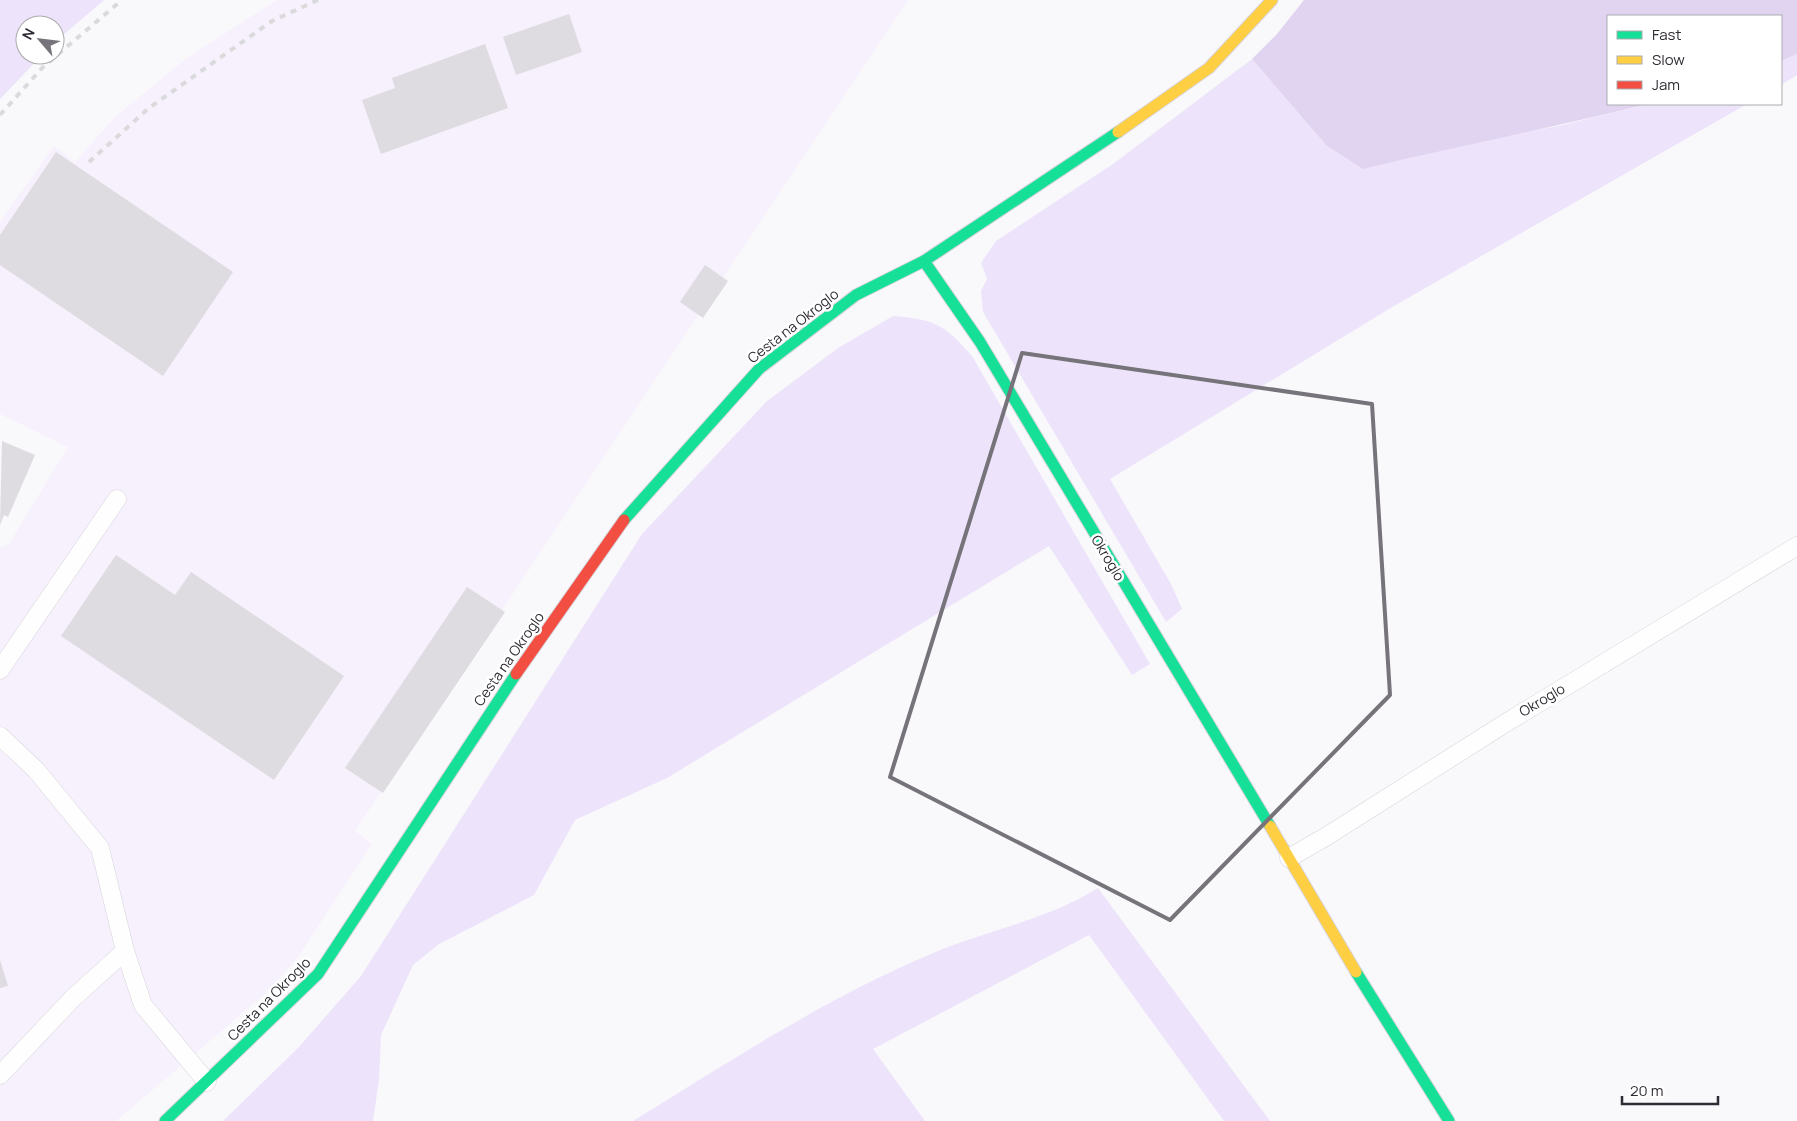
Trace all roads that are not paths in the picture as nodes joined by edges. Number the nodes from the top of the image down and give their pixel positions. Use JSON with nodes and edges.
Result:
{"nodes":[{"id":1,"x":1272,"y":0,"type":"edge"},
{"id":2,"x":924,"y":261,"type":"junction"},
{"id":3,"x":117,"y":499,"type":"dead end"},
{"id":4,"x":1797,"y":546,"type":"edge"},
{"id":5,"x":0,"y":670,"type":"edge"},
{"id":6,"x":0,"y":736,"type":"edge"},
{"id":7,"x":1289,"y":858,"type":"junction"},
{"id":8,"x":125,"y":951,"type":"junction"},
{"id":9,"x":0,"y":1075,"type":"edge"},
{"id":10,"x":207,"y":1082,"type":"junction"},
{"id":11,"x":165,"y":1121,"type":"edge"},
{"id":12,"x":1449,"y":1121,"type":"edge"}],
"edges":[{"from":1,"to":2,"type":"street","name":"Cesta na Okroglo"},
{"from":2,"to":7,"type":"street","name":"Okroglo"},
{"from":2,"to":10,"type":"street","name":"Cesta na Okroglo"},
{"from":3,"to":5,"type":"lane"},
{"from":4,"to":7,"type":"lane","name":"Okroglo"},
{"from":6,"to":8,"type":"lane"},
{"from":7,"to":12,"type":"street","name":"Okroglo"},
{"from":8,"to":9,"type":"lane"},
{"from":8,"to":10,"type":"lane"},
{"from":10,"to":11,"type":"street","name":"Cesta na Okroglo"}]}
